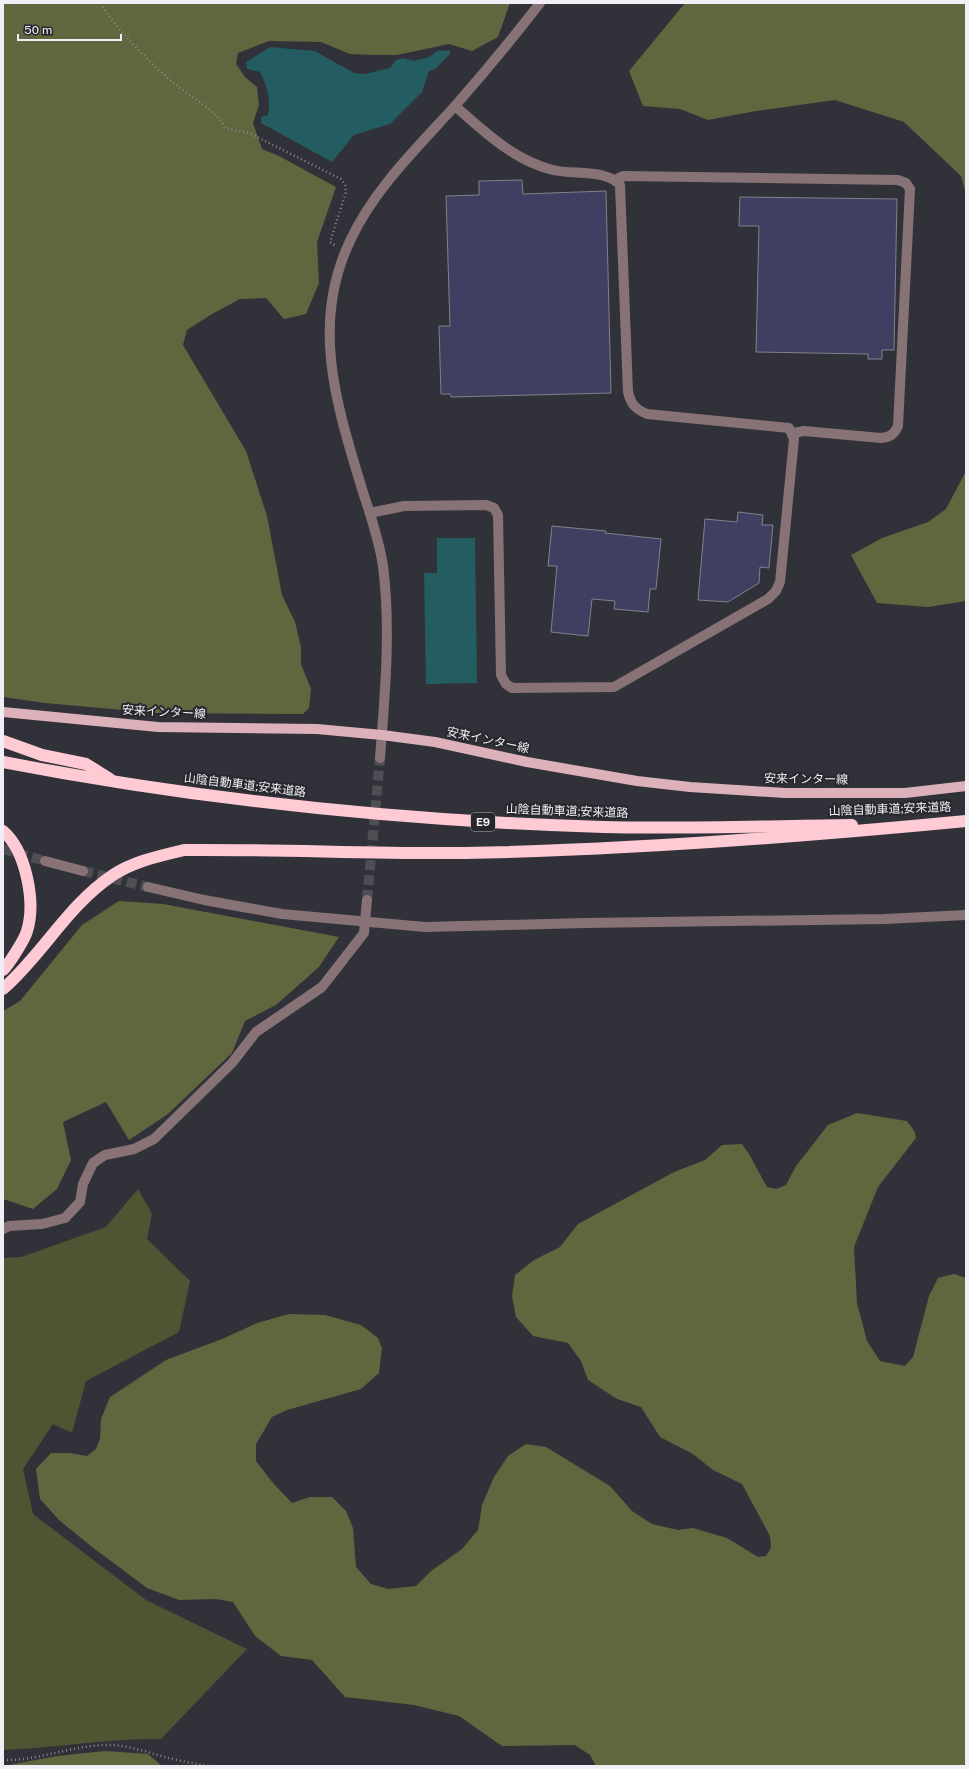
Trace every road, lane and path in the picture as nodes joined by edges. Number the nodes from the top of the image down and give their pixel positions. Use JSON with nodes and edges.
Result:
{"nodes":[{"id":1,"x":101,"y":3,"type":"edge"},
{"id":2,"x":540,"y":3,"type":"edge"},
{"id":3,"x":455,"y":106,"type":"junction"},
{"id":4,"x":615,"y":180,"type":"junction"},
{"id":5,"x":345,"y":252,"type":"junction"},
{"id":6,"x":793,"y":433,"type":"junction"},
{"id":7,"x":370,"y":513,"type":"junction"},
{"id":8,"x":3,"y":712,"type":"edge"},
{"id":9,"x":382,"y":735,"type":"junction"},
{"id":10,"x":3,"y":741,"type":"edge"},
{"id":11,"x":380,"y":758,"type":"tunnel mouth"},
{"id":12,"x":3,"y":762,"type":"edge"},
{"id":13,"x":114,"y":782,"type":"junction"},
{"id":14,"x":966,"y":786,"type":"edge"},
{"id":15,"x":966,"y":821,"type":"edge"},
{"id":16,"x":3,"y":831,"type":"edge"},
{"id":17,"x":45,"y":861,"type":"tunnel mouth"},
{"id":18,"x":82,"y":871,"type":"tunnel mouth"},
{"id":19,"x":148,"y":887,"type":"tunnel mouth"},
{"id":20,"x":367,"y":900,"type":"tunnel mouth"},
{"id":21,"x":966,"y":915,"type":"edge"},
{"id":22,"x":366,"y":921,"type":"junction"},
{"id":23,"x":3,"y":970,"type":"edge"},
{"id":24,"x":3,"y":989,"type":"edge"},
{"id":25,"x":3,"y":1229,"type":"edge"},
{"id":26,"x":3,"y":1760,"type":"edge"},
{"id":27,"x":209,"y":1766,"type":"edge"}],
"edges":[{"from":1,"to":5,"type":"path"},
{"from":2,"to":3,"type":"street"},
{"from":3,"to":4,"type":"street"},
{"from":3,"to":5,"type":"street"},
{"from":4,"to":6,"type":"street"},
{"from":4,"to":6,"type":"street"},
{"from":5,"to":7,"type":"street"},
{"from":6,"to":7,"type":"street"},
{"from":7,"to":9,"type":"street"},
{"from":8,"to":9,"type":"main road","name":"安来インター線"},
{"from":9,"to":11,"type":"street"},
{"from":9,"to":14,"type":"main road","name":"安来インター線"},
{"from":10,"to":13,"type":"highway"},
{"from":12,"to":13,"type":"highway","name":"山陰自動車道;安来道路","number":"E9"},
{"from":13,"to":15,"type":"highway","name":"山陰自動車道;安来道路","number":"E9"},
{"from":15,"to":24,"type":"highway"},
{"from":16,"to":23,"type":"highway"},
{"from":17,"to":18,"type":"street"},
{"from":19,"to":22,"type":"street"},
{"from":20,"to":22,"type":"street"},
{"from":21,"to":22,"type":"street"},
{"from":22,"to":25,"type":"street"},
{"from":26,"to":27,"type":"path"}]}
